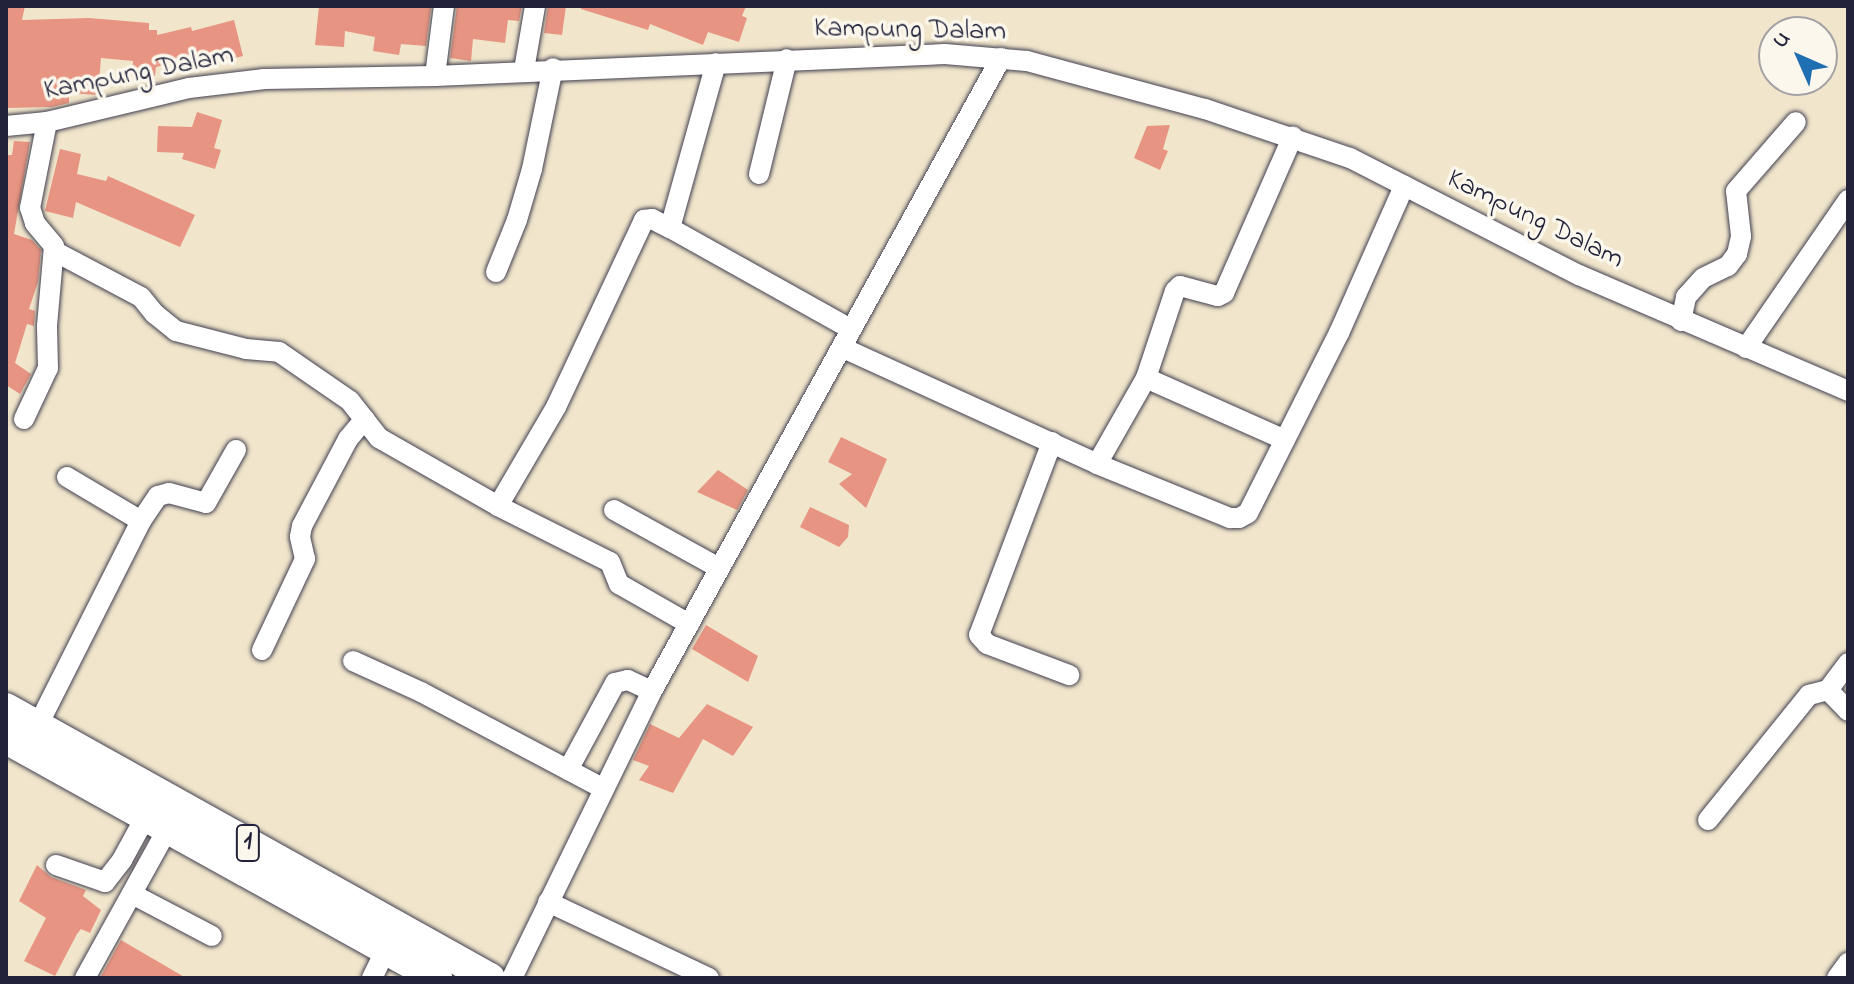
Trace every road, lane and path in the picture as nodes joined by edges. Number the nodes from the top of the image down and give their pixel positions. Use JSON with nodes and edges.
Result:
{"nodes":[{"id":1,"x":444,"y":6,"type":"edge"},
{"id":2,"x":535,"y":6,"type":"edge"},
{"id":3,"x":1001,"y":58,"type":"junction"},
{"id":4,"x":787,"y":59,"type":"junction"},
{"id":5,"x":716,"y":63,"type":"junction"},
{"id":6,"x":553,"y":68,"type":"junction"},
{"id":7,"x":524,"y":70,"type":"junction"},
{"id":8,"x":435,"y":76,"type":"junction"},
{"id":9,"x":47,"y":122,"type":"junction"},
{"id":10,"x":1796,"y":122,"type":"dead end"},
{"id":11,"x":6,"y":126,"type":"edge"},
{"id":12,"x":1293,"y":136,"type":"junction"},
{"id":13,"x":759,"y":174,"type":"dead end"},
{"id":14,"x":1404,"y":186,"type":"junction"},
{"id":15,"x":1848,"y":200,"type":"edge"},
{"id":16,"x":670,"y":228,"type":"junction"},
{"id":17,"x":54,"y":251,"type":"junction"},
{"id":18,"x":496,"y":272,"type":"dead end"},
{"id":19,"x":1681,"y":321,"type":"junction"},
{"id":20,"x":847,"y":339,"type":"junction"},
{"id":21,"x":1746,"y":348,"type":"junction"},
{"id":22,"x":1146,"y":378,"type":"junction"},
{"id":23,"x":1848,"y":391,"type":"edge"},
{"id":24,"x":24,"y":419,"type":"dead end"},
{"id":25,"x":365,"y":419,"type":"junction"},
{"id":26,"x":1285,"y":440,"type":"junction"},
{"id":27,"x":1052,"y":442,"type":"junction"},
{"id":28,"x":236,"y":450,"type":"dead end"},
{"id":29,"x":1097,"y":464,"type":"junction"},
{"id":30,"x":67,"y":477,"type":"dead end"},
{"id":31,"x":498,"y":506,"type":"junction"},
{"id":32,"x":614,"y":510,"type":"dead end"},
{"id":33,"x":141,"y":521,"type":"junction"},
{"id":34,"x":719,"y":568,"type":"junction"},
{"id":35,"x":689,"y":624,"type":"junction"},
{"id":36,"x":262,"y":650,"type":"dead end"},
{"id":37,"x":353,"y":661,"type":"dead end"},
{"id":38,"x":1848,"y":663,"type":"edge"},
{"id":39,"x":1069,"y":675,"type":"dead end"},
{"id":40,"x":1828,"y":690,"type":"junction"},
{"id":41,"x":652,"y":691,"type":"junction"},
{"id":42,"x":6,"y":708,"type":"edge"},
{"id":43,"x":1848,"y":711,"type":"edge"},
{"id":44,"x":38,"y":725,"type":"junction"},
{"id":45,"x":6,"y":739,"type":"edge"},
{"id":46,"x":568,"y":770,"type":"junction"},
{"id":47,"x":604,"y":789,"type":"junction"},
{"id":48,"x":1708,"y":820,"type":"dead end"},
{"id":49,"x":157,"y":822,"type":"junction"},
{"id":50,"x":56,"y":865,"type":"dead end"},
{"id":51,"x":132,"y":894,"type":"junction"},
{"id":52,"x":548,"y":902,"type":"junction"},
{"id":53,"x":212,"y":936,"type":"dead end"},
{"id":54,"x":386,"y":949,"type":"junction"},
{"id":55,"x":1848,"y":963,"type":"edge"},
{"id":56,"x":85,"y":978,"type":"edge"},
{"id":57,"x":372,"y":978,"type":"edge"},
{"id":58,"x":437,"y":978,"type":"edge"},
{"id":59,"x":490,"y":978,"type":"edge"},
{"id":60,"x":512,"y":978,"type":"edge"},
{"id":61,"x":709,"y":978,"type":"edge"},
{"id":62,"x":1837,"y":978,"type":"edge"}],
"edges":[{"from":1,"to":8,"type":"street"},
{"from":2,"to":7,"type":"street"},
{"from":3,"to":4,"type":"street","name":"Kampung Dalam"},
{"from":3,"to":12,"type":"street","name":"Kampung Dalam"},
{"from":3,"to":20,"type":"street"},
{"from":4,"to":5,"type":"street","name":"Kampung Dalam"},
{"from":4,"to":13,"type":"street"},
{"from":5,"to":6,"type":"street","name":"Kampung Dalam"},
{"from":5,"to":16,"type":"street"},
{"from":6,"to":7,"type":"street","name":"Kampung Dalam"},
{"from":6,"to":18,"type":"street"},
{"from":7,"to":8,"type":"street","name":"Kampung Dalam"},
{"from":8,"to":9,"type":"street","name":"Kampung Dalam"},
{"from":9,"to":11,"type":"street","name":"Kampung Dalam"},
{"from":9,"to":17,"type":"street"},
{"from":10,"to":19,"type":"street"},
{"from":12,"to":14,"type":"street","name":"Kampung Dalam"},
{"from":12,"to":22,"type":"street"},
{"from":14,"to":19,"type":"street","name":"Kampung Dalam"},
{"from":14,"to":26,"type":"street"},
{"from":15,"to":21,"type":"street"},
{"from":16,"to":20,"type":"street"},
{"from":16,"to":31,"type":"street"},
{"from":17,"to":24,"type":"street"},
{"from":17,"to":25,"type":"street"},
{"from":19,"to":21,"type":"street","name":"Kampung Dalam"},
{"from":20,"to":27,"type":"street"},
{"from":20,"to":34,"type":"street"},
{"from":21,"to":23,"type":"street","name":"Kampung Dalam"},
{"from":22,"to":26,"type":"street"},
{"from":22,"to":29,"type":"street"},
{"from":25,"to":31,"type":"street"},
{"from":25,"to":36,"type":"street"},
{"from":26,"to":29,"type":"street"},
{"from":27,"to":29,"type":"street"},
{"from":27,"to":39,"type":"street"},
{"from":28,"to":33,"type":"street"},
{"from":30,"to":33,"type":"street"},
{"from":31,"to":35,"type":"street"},
{"from":32,"to":34,"type":"street"},
{"from":33,"to":44,"type":"street"},
{"from":34,"to":35,"type":"street"},
{"from":35,"to":41,"type":"street"},
{"from":37,"to":46,"type":"street"},
{"from":38,"to":40,"type":"street"},
{"from":40,"to":43,"type":"street"},
{"from":40,"to":48,"type":"street"},
{"from":41,"to":46,"type":"street"},
{"from":41,"to":47,"type":"street"},
{"from":42,"to":44,"type":"highway","number":"1"},
{"from":44,"to":59,"type":"highway","number":"1"},
{"from":45,"to":49,"type":"highway","number":"1"},
{"from":46,"to":47,"type":"street"},
{"from":47,"to":52,"type":"street"},
{"from":49,"to":50,"type":"street"},
{"from":49,"to":51,"type":"street"},
{"from":49,"to":54,"type":"highway","number":"1"},
{"from":51,"to":53,"type":"street"},
{"from":51,"to":56,"type":"street"},
{"from":52,"to":60,"type":"street"},
{"from":52,"to":61,"type":"street"},
{"from":54,"to":57,"type":"street"},
{"from":54,"to":58,"type":"highway","number":"1"},
{"from":55,"to":62,"type":"street"}]}
